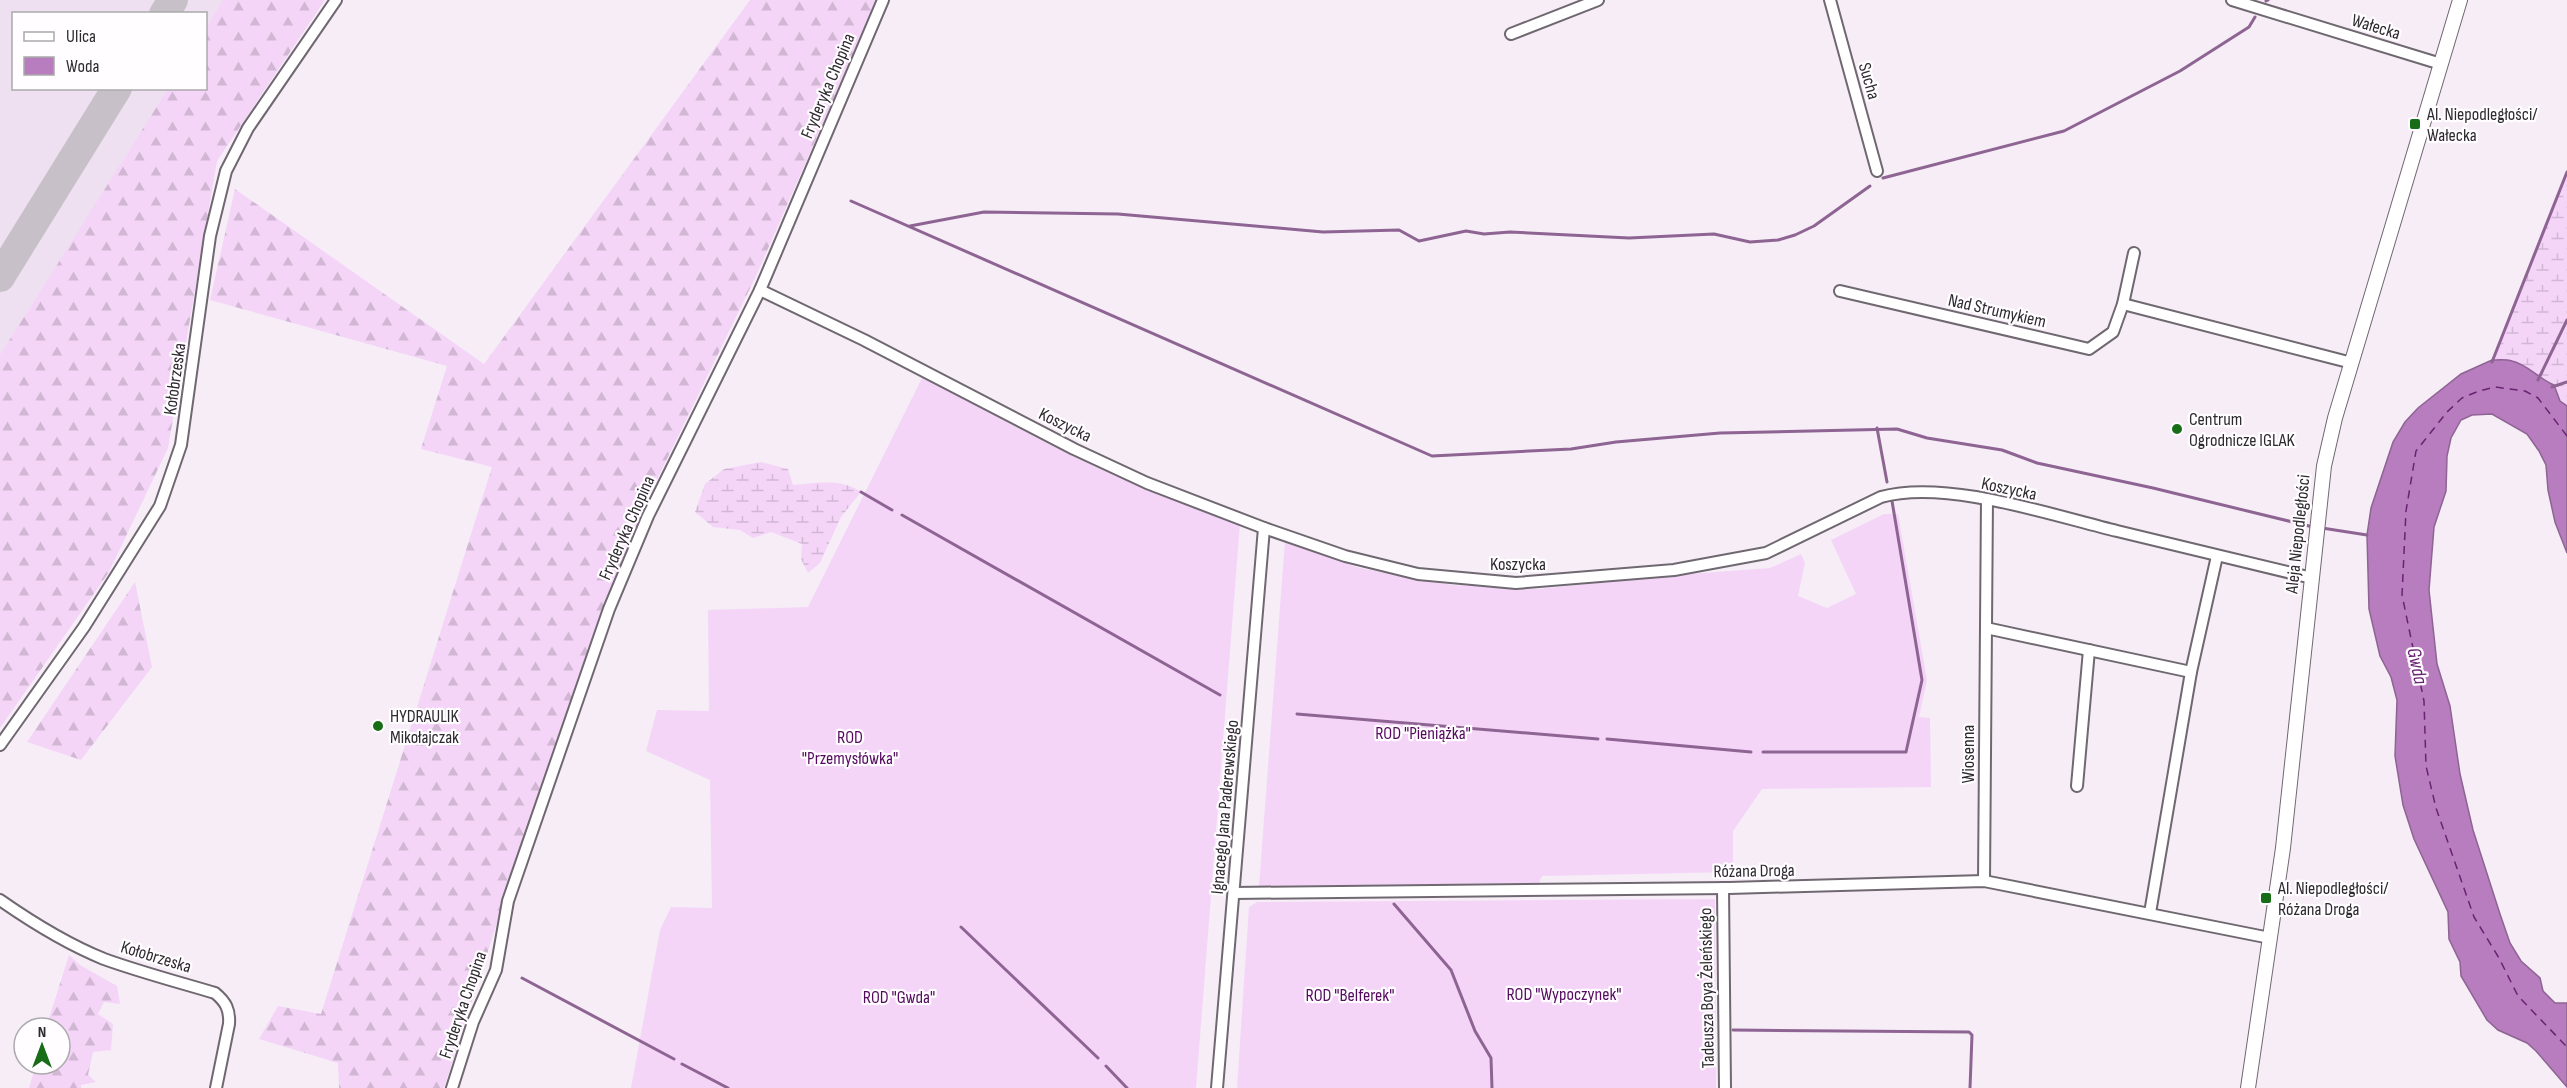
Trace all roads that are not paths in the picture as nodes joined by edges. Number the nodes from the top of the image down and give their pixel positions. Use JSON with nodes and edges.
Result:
{"nodes":[{"id":1,"x":336,"y":0,"type":"edge"},
{"id":2,"x":883,"y":0,"type":"edge"},
{"id":3,"x":1598,"y":0,"type":"edge"},
{"id":4,"x":1830,"y":0,"type":"edge"},
{"id":5,"x":2232,"y":0,"type":"edge"},
{"id":6,"x":2460,"y":0,"type":"edge"},
{"id":7,"x":1511,"y":34,"type":"dead end"},
{"id":8,"x":2441,"y":64,"type":"junction"},
{"id":9,"x":1877,"y":171,"type":"dead end"},
{"id":10,"x":2134,"y":254,"type":"dead end"},
{"id":11,"x":760,"y":290,"type":"junction"},
{"id":12,"x":1840,"y":291,"type":"dead end"},
{"id":13,"x":2122,"y":304,"type":"junction"},
{"id":14,"x":2352,"y":363,"type":"junction"},
{"id":15,"x":1987,"y":499,"type":"junction"},
{"id":16,"x":1264,"y":528,"type":"junction"},
{"id":17,"x":2217,"y":556,"type":"junction"},
{"id":18,"x":2312,"y":578,"type":"junction"},
{"id":19,"x":1986,"y":628,"type":"junction"},
{"id":20,"x":2089,"y":650,"type":"junction"},
{"id":21,"x":2191,"y":672,"type":"junction"},
{"id":22,"x":0,"y":745,"type":"edge"},
{"id":23,"x":2077,"y":786,"type":"dead end"},
{"id":24,"x":1983,"y":881,"type":"junction"},
{"id":25,"x":1723,"y":888,"type":"junction"},
{"id":26,"x":1234,"y":893,"type":"junction"},
{"id":27,"x":0,"y":900,"type":"edge"},
{"id":28,"x":2150,"y":913,"type":"junction"},
{"id":29,"x":2270,"y":938,"type":"junction"},
{"id":30,"x":216,"y":1088,"type":"edge"},
{"id":31,"x":452,"y":1088,"type":"edge"},
{"id":32,"x":1217,"y":1088,"type":"edge"},
{"id":33,"x":1725,"y":1088,"type":"edge"},
{"id":34,"x":2248,"y":1088,"type":"edge"}],
"edges":[{"from":1,"to":22,"type":"street","name":"Kołobrzeska"},
{"from":2,"to":11,"type":"street","name":"Fryderyka Chopina"},
{"from":3,"to":7,"type":"street"},
{"from":4,"to":9,"type":"street","name":"Sucha"},
{"from":5,"to":8,"type":"street","name":"Wałecka"},
{"from":6,"to":8,"type":"street","name":"Aleja Niepodległości"},
{"from":8,"to":14,"type":"street","name":"Aleja Niepodległości"},
{"from":10,"to":13,"type":"street","name":"Nad Strumykiem"},
{"from":11,"to":16,"type":"street","name":"Koszycka"},
{"from":11,"to":31,"type":"street","name":"Fryderyka Chopina"},
{"from":12,"to":13,"type":"street","name":"Nad Strumykiem"},
{"from":13,"to":14,"type":"street"},
{"from":14,"to":18,"type":"street","name":"Aleja Niepodległości"},
{"from":15,"to":16,"type":"street","name":"Koszycka"},
{"from":15,"to":17,"type":"street","name":"Koszycka"},
{"from":15,"to":19,"type":"street","name":"Wiosenna"},
{"from":16,"to":26,"type":"street","name":"Ignacego Jana Paderewskiego"},
{"from":17,"to":18,"type":"street","name":"Koszycka"},
{"from":17,"to":21,"type":"street"},
{"from":18,"to":29,"type":"street","name":"Aleja Niepodległości"},
{"from":19,"to":20,"type":"street"},
{"from":19,"to":24,"type":"street","name":"Wiosenna"},
{"from":20,"to":21,"type":"street"},
{"from":20,"to":23,"type":"street"},
{"from":21,"to":28,"type":"street"},
{"from":24,"to":25,"type":"street","name":"Różana Droga"},
{"from":24,"to":28,"type":"street","name":"Różana Droga"},
{"from":25,"to":26,"type":"street","name":"Różana Droga"},
{"from":25,"to":33,"type":"street","name":"Tadeusza Boya Żeleńskiego"},
{"from":26,"to":32,"type":"street","name":"Ignacego Jana Paderewskiego"},
{"from":27,"to":30,"type":"street","name":"Kołobrzeska"},
{"from":28,"to":29,"type":"street","name":"Różana Droga"},
{"from":29,"to":34,"type":"street","name":"Aleja Niepodległości"}]}
